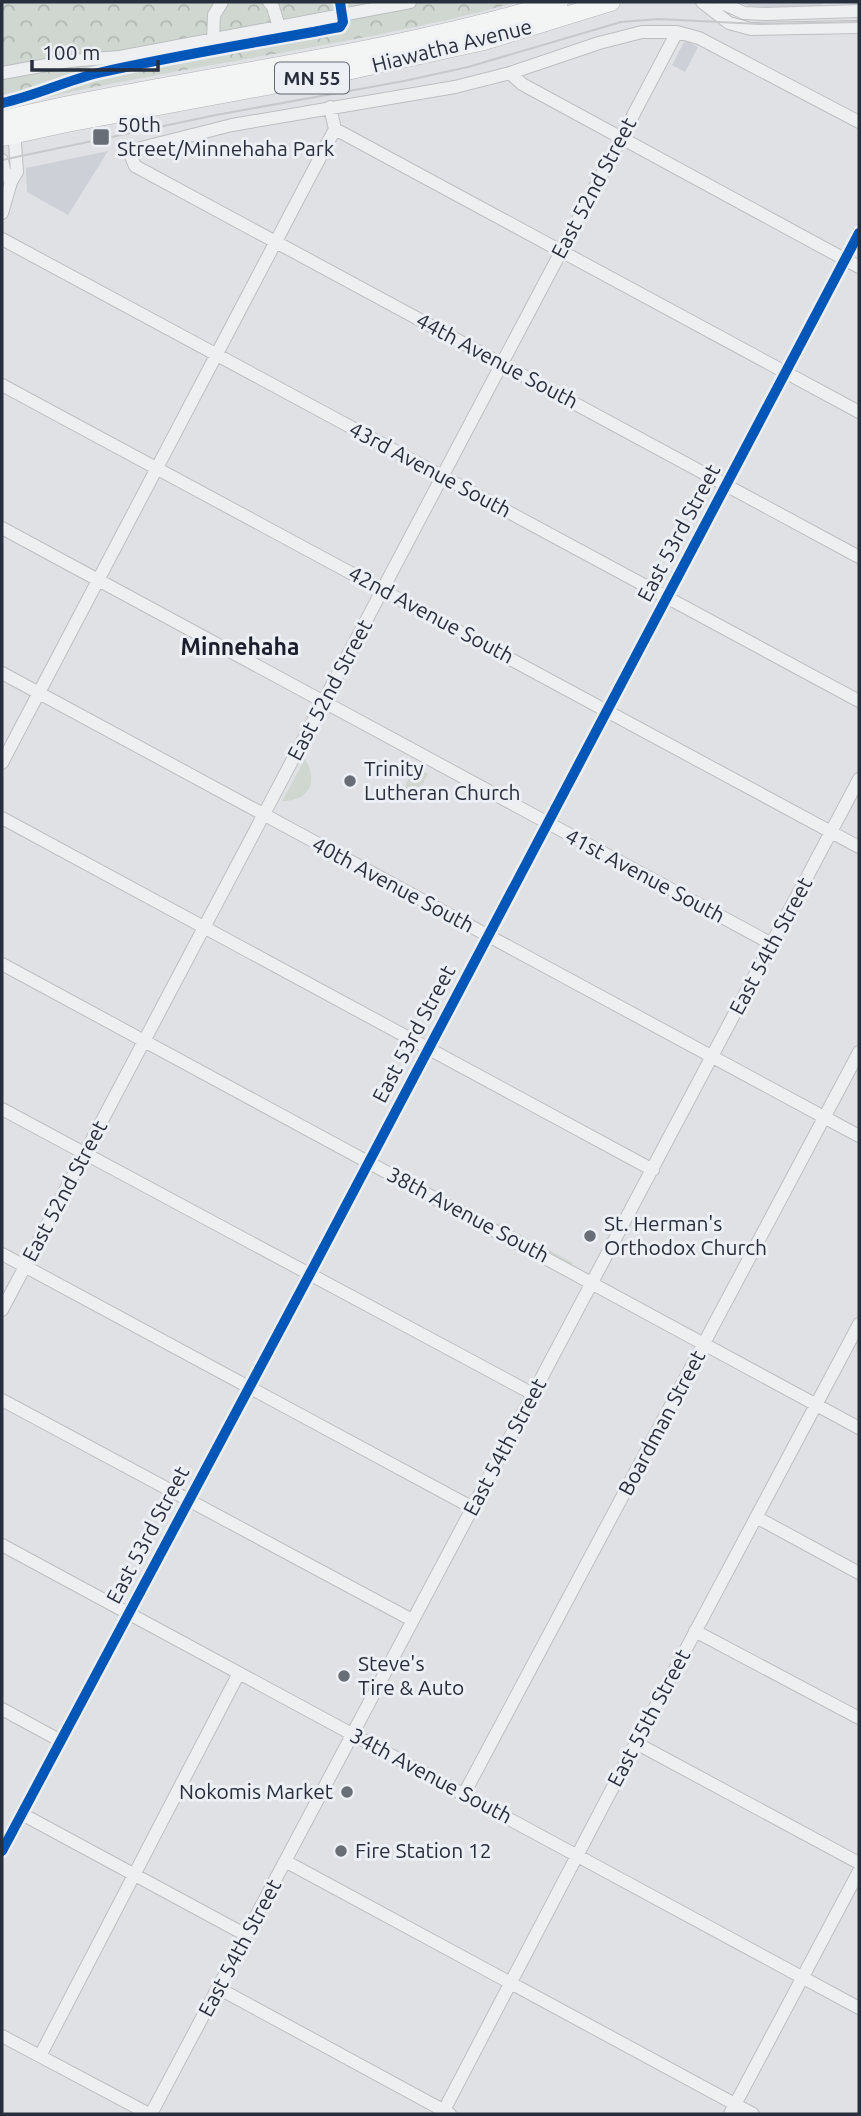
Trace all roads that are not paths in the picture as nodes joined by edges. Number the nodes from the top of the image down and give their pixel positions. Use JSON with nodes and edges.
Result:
{"nodes":[{"id":1,"x":222,"y":2,"type":"edge"},
{"id":2,"x":269,"y":2,"type":"edge"},
{"id":3,"x":410,"y":2,"type":"edge"},
{"id":4,"x":559,"y":2,"type":"edge"},
{"id":5,"x":611,"y":2,"type":"edge"},
{"id":6,"x":702,"y":2,"type":"edge"},
{"id":7,"x":720,"y":2,"type":"edge"},
{"id":8,"x":859,"y":11,"type":"edge"},
{"id":9,"x":279,"y":27,"type":"junction"},
{"id":10,"x":859,"y":27,"type":"edge"},
{"id":11,"x":677,"y":32,"type":"junction"},
{"id":12,"x":213,"y":40,"type":"junction"},
{"id":13,"x":2,"y":73,"type":"edge"},
{"id":14,"x":510,"y":73,"type":"junction"},
{"id":15,"x":330,"y":107,"type":"junction"},
{"id":16,"x":859,"y":122,"type":"edge"},
{"id":17,"x":335,"y":130,"type":"junction"},
{"id":18,"x":4,"y":131,"type":"edge"},
{"id":19,"x":621,"y":138,"type":"junction"},
{"id":20,"x":2,"y":160,"type":"edge"},
{"id":21,"x":135,"y":166,"type":"joint"},
{"id":22,"x":11,"y":182,"type":"junction"},
{"id":23,"x":3,"y":207,"type":"edge"},
{"id":24,"x":859,"y":233,"type":"edge"},
{"id":25,"x":2,"y":239,"type":"edge"},
{"id":26,"x":277,"y":242,"type":"junction"},
{"id":27,"x":562,"y":250,"type":"junction"},
{"id":28,"x":846,"y":259,"type":"junction"},
{"id":29,"x":859,"y":267,"type":"edge"},
{"id":30,"x":217,"y":355,"type":"junction"},
{"id":31,"x":502,"y":364,"type":"junction"},
{"id":32,"x":786,"y":372,"type":"junction"},
{"id":33,"x":2,"y":385,"type":"edge"},
{"id":34,"x":859,"y":412,"type":"edge"},
{"id":35,"x":158,"y":468,"type":"junction"},
{"id":36,"x":443,"y":477,"type":"junction"},
{"id":37,"x":727,"y":485,"type":"junction"},
{"id":38,"x":2,"y":528,"type":"edge"},
{"id":39,"x":859,"y":556,"type":"edge"},
{"id":40,"x":98,"y":581,"type":"junction"},
{"id":41,"x":383,"y":589,"type":"junction"},
{"id":42,"x":667,"y":597,"type":"junction"},
{"id":43,"x":2,"y":673,"type":"edge"},
{"id":44,"x":38,"y":694,"type":"junction"},
{"id":45,"x":859,"y":701,"type":"edge"},
{"id":46,"x":323,"y":703,"type":"junction"},
{"id":47,"x":607,"y":710,"type":"junction"},
{"id":48,"x":2,"y":763,"type":"edge"},
{"id":49,"x":859,"y":779,"type":"edge"},
{"id":50,"x":264,"y":816,"type":"junction"},
{"id":51,"x":2,"y":818,"type":"edge"},
{"id":52,"x":548,"y":823,"type":"junction"},
{"id":53,"x":832,"y":831,"type":"junction"},
{"id":54,"x":859,"y":847,"type":"edge"},
{"id":55,"x":204,"y":928,"type":"junction"},
{"id":56,"x":488,"y":936,"type":"junction"},
{"id":57,"x":772,"y":944,"type":"junction"},
{"id":58,"x":2,"y":964,"type":"edge"},
{"id":59,"x":144,"y":1041,"type":"junction"},
{"id":60,"x":428,"y":1049,"type":"junction"},
{"id":61,"x":859,"y":1052,"type":"edge"},
{"id":62,"x":712,"y":1057,"type":"junction"},
{"id":63,"x":2,"y":1110,"type":"edge"},
{"id":64,"x":825,"y":1118,"type":"junction"},
{"id":65,"x":859,"y":1136,"type":"edge"},
{"id":66,"x":84,"y":1154,"type":"junction"},
{"id":67,"x":369,"y":1162,"type":"junction"},
{"id":68,"x":653,"y":1170,"type":"junction"},
{"id":69,"x":2,"y":1254,"type":"edge"},
{"id":70,"x":25,"y":1266,"type":"junction"},
{"id":71,"x":309,"y":1275,"type":"junction"},
{"id":72,"x":593,"y":1282,"type":"junction"},
{"id":73,"x":2,"y":1310,"type":"edge"},
{"id":74,"x":859,"y":1324,"type":"edge"},
{"id":75,"x":705,"y":1344,"type":"junction"},
{"id":76,"x":248,"y":1387,"type":"junction"},
{"id":77,"x":533,"y":1394,"type":"junction"},
{"id":78,"x":2,"y":1400,"type":"edge"},
{"id":79,"x":816,"y":1405,"type":"junction"},
{"id":80,"x":859,"y":1428,"type":"edge"},
{"id":81,"x":188,"y":1500,"type":"junction"},
{"id":82,"x":473,"y":1508,"type":"junction"},
{"id":83,"x":756,"y":1517,"type":"junction"},
{"id":84,"x":2,"y":1545,"type":"edge"},
{"id":85,"x":859,"y":1573,"type":"edge"},
{"id":86,"x":129,"y":1613,"type":"junction"},
{"id":87,"x":412,"y":1620,"type":"junction"},
{"id":88,"x":695,"y":1631,"type":"junction"},
{"id":89,"x":239,"y":1674,"type":"junction"},
{"id":90,"x":2,"y":1709,"type":"edge"},
{"id":91,"x":859,"y":1718,"type":"edge"},
{"id":92,"x":352,"y":1734,"type":"junction"},
{"id":93,"x":61,"y":1741,"type":"junction"},
{"id":94,"x":636,"y":1743,"type":"junction"},
{"id":95,"x":464,"y":1794,"type":"junction"},
{"id":96,"x":22,"y":1814,"type":"junction"},
{"id":97,"x":2,"y":1852,"type":"edge"},
{"id":98,"x":578,"y":1855,"type":"junction"},
{"id":99,"x":285,"y":1861,"type":"junction"},
{"id":100,"x":859,"y":1863,"type":"edge"},
{"id":101,"x":859,"y":1871,"type":"edge"},
{"id":102,"x":134,"y":1874,"type":"junction"},
{"id":103,"x":246,"y":1935,"type":"junction"},
{"id":104,"x":803,"y":1977,"type":"junction"},
{"id":105,"x":510,"y":1983,"type":"junction"},
{"id":106,"x":218,"y":1988,"type":"junction"},
{"id":107,"x":859,"y":2008,"type":"edge"},
{"id":108,"x":2,"y":2036,"type":"edge"},
{"id":109,"x":40,"y":2056,"type":"junction"},
{"id":110,"x":733,"y":2109,"type":"edge"},
{"id":111,"x":446,"y":2113,"type":"edge"},
{"id":112,"x":150,"y":2114,"type":"edge"},
{"id":113,"x":753,"y":2114,"type":"edge"}],
"edges":[{"from":1,"to":12,"type":"street"},
{"from":2,"to":9,"type":"street"},
{"from":3,"to":9,"type":"street"},
{"from":4,"to":18,"type":"highway","name":"Hiawatha Avenue","number":"MN 55"},
{"from":5,"to":18,"type":"highway","name":"Hiawatha Avenue","number":"MN 55"},
{"from":6,"to":10,"type":"street"},
{"from":7,"to":8,"type":"street"},
{"from":9,"to":12,"type":"street"},
{"from":11,"to":14,"type":"street","name":"Hiawatha Avenue"},
{"from":11,"to":16,"type":"street","name":"Hiawatha Avenue"},
{"from":11,"to":19,"type":"street","name":"East 52nd Street"},
{"from":12,"to":13,"type":"street"},
{"from":14,"to":15,"type":"street","name":"Hiawatha Avenue"},
{"from":14,"to":19,"type":"street"},
{"from":15,"to":17,"type":"street"},
{"from":15,"to":21,"type":"street","name":"Hiawatha Avenue"},
{"from":17,"to":26,"type":"street"},
{"from":17,"to":27,"type":"street"},
{"from":18,"to":22,"type":"street"},
{"from":19,"to":27,"type":"street","name":"East 52nd Street"},
{"from":19,"to":28,"type":"street"},
{"from":20,"to":22,"type":"street"},
{"from":21,"to":26,"type":"street","name":"44th Avenue South"},
{"from":22,"to":23,"type":"street"},
{"from":24,"to":28,"type":"street","name":"East 53rd Street"},
{"from":25,"to":30,"type":"street","name":"43rd Avenue South"},
{"from":26,"to":30,"type":"street"},
{"from":26,"to":31,"type":"street","name":"44th Avenue South"},
{"from":27,"to":31,"type":"street","name":"East 52nd Street"},
{"from":27,"to":32,"type":"street"},
{"from":28,"to":29,"type":"street"},
{"from":28,"to":32,"type":"street","name":"East 53rd Street"},
{"from":30,"to":35,"type":"street"},
{"from":30,"to":36,"type":"street","name":"43rd Avenue South"},
{"from":31,"to":36,"type":"street","name":"East 52nd Street"},
{"from":31,"to":37,"type":"street","name":"44th Avenue South"},
{"from":32,"to":34,"type":"street"},
{"from":32,"to":37,"type":"street","name":"East 53rd Street"},
{"from":33,"to":35,"type":"street","name":"42nd Avenue South"},
{"from":35,"to":40,"type":"street"},
{"from":35,"to":41,"type":"street","name":"42nd Avenue South"},
{"from":36,"to":41,"type":"street","name":"East 52nd Street"},
{"from":36,"to":42,"type":"street","name":"43rd Avenue South"},
{"from":37,"to":39,"type":"street","name":"44th Avenue South"},
{"from":37,"to":42,"type":"street","name":"East 53rd Street"},
{"from":38,"to":40,"type":"street","name":"41st Avenue South"},
{"from":40,"to":44,"type":"street"},
{"from":40,"to":46,"type":"street","name":"41st Avenue South"},
{"from":41,"to":46,"type":"street","name":"East 52nd Street"},
{"from":41,"to":47,"type":"street","name":"42nd Avenue South"},
{"from":42,"to":45,"type":"street","name":"43rd Avenue South"},
{"from":42,"to":47,"type":"street","name":"East 53rd Street"},
{"from":43,"to":44,"type":"street","name":"40th Avenue South"},
{"from":44,"to":48,"type":"street"},
{"from":44,"to":50,"type":"street","name":"40th Avenue South"},
{"from":46,"to":50,"type":"street","name":"East 52nd Street"},
{"from":46,"to":52,"type":"street","name":"41st Avenue South"},
{"from":47,"to":52,"type":"street","name":"East 53rd Street"},
{"from":47,"to":53,"type":"street","name":"42nd Avenue South"},
{"from":49,"to":53,"type":"street","name":"East 54th Street"},
{"from":50,"to":55,"type":"street","name":"East 52nd Street"},
{"from":50,"to":56,"type":"street","name":"40th Avenue South"},
{"from":51,"to":55,"type":"street"},
{"from":52,"to":56,"type":"street","name":"East 53rd Street"},
{"from":52,"to":57,"type":"street","name":"41st Avenue South"},
{"from":53,"to":54,"type":"street","name":"42nd Avenue South"},
{"from":53,"to":57,"type":"street","name":"East 54th Street"},
{"from":55,"to":59,"type":"street","name":"East 52nd Street"},
{"from":55,"to":60,"type":"street"},
{"from":56,"to":60,"type":"street","name":"East 53rd Street"},
{"from":56,"to":62,"type":"street","name":"40th Avenue South"},
{"from":57,"to":62,"type":"street","name":"East 54th Street"},
{"from":58,"to":59,"type":"street","name":"38th Avenue South"},
{"from":59,"to":66,"type":"street","name":"East 52nd Street"},
{"from":59,"to":67,"type":"street","name":"38th Avenue South"},
{"from":60,"to":67,"type":"street","name":"East 53rd Street"},
{"from":60,"to":68,"type":"street"},
{"from":61,"to":64,"type":"street","name":"Boardman Street"},
{"from":62,"to":64,"type":"street","name":"40th Avenue South"},
{"from":62,"to":68,"type":"street","name":"East 54th Street"},
{"from":63,"to":66,"type":"street"},
{"from":64,"to":65,"type":"street","name":"40th Avenue South"},
{"from":64,"to":75,"type":"street","name":"Boardman Street"},
{"from":66,"to":70,"type":"street","name":"East 52nd Street"},
{"from":66,"to":71,"type":"street"},
{"from":67,"to":71,"type":"street","name":"East 53rd Street"},
{"from":67,"to":72,"type":"street","name":"38th Avenue South"},
{"from":68,"to":72,"type":"street","name":"East 54th Street"},
{"from":69,"to":70,"type":"street"},
{"from":70,"to":73,"type":"street","name":"East 52nd Street"},
{"from":70,"to":76,"type":"street"},
{"from":71,"to":76,"type":"street","name":"East 53rd Street"},
{"from":71,"to":77,"type":"street"},
{"from":72,"to":75,"type":"street","name":"38th Avenue South"},
{"from":72,"to":77,"type":"street","name":"East 54th Street"},
{"from":74,"to":79,"type":"street","name":"East 55th Street"},
{"from":75,"to":79,"type":"street","name":"38th Avenue South"},
{"from":75,"to":95,"type":"street","name":"Boardman Street"},
{"from":76,"to":81,"type":"street","name":"East 53rd Street"},
{"from":76,"to":82,"type":"street"},
{"from":77,"to":82,"type":"street","name":"East 54th Street"},
{"from":78,"to":81,"type":"street"},
{"from":79,"to":80,"type":"street","name":"38th Avenue South"},
{"from":79,"to":83,"type":"street","name":"East 55th Street"},
{"from":81,"to":86,"type":"street","name":"East 53rd Street"},
{"from":81,"to":87,"type":"street"},
{"from":82,"to":87,"type":"street","name":"East 54th Street"},
{"from":83,"to":85,"type":"street"},
{"from":83,"to":88,"type":"street","name":"East 55th Street"},
{"from":84,"to":86,"type":"street","name":"34th Avenue South"},
{"from":86,"to":89,"type":"street","name":"34th Avenue South"},
{"from":86,"to":93,"type":"street","name":"East 53rd Street"},
{"from":87,"to":92,"type":"street","name":"East 54th Street"},
{"from":88,"to":91,"type":"street"},
{"from":88,"to":94,"type":"street","name":"East 55th Street"},
{"from":89,"to":92,"type":"street","name":"34th Avenue South"},
{"from":89,"to":102,"type":"street"},
{"from":90,"to":93,"type":"street"},
{"from":92,"to":95,"type":"street","name":"34th Avenue South"},
{"from":92,"to":99,"type":"street","name":"East 54th Street"},
{"from":93,"to":96,"type":"street","name":"East 53rd Street"},
{"from":94,"to":98,"type":"street","name":"East 55th Street"},
{"from":94,"to":100,"type":"street"},
{"from":95,"to":98,"type":"street","name":"34th Avenue South"},
{"from":96,"to":97,"type":"street","name":"East 53rd Street"},
{"from":96,"to":102,"type":"street"},
{"from":98,"to":104,"type":"street","name":"34th Avenue South"},
{"from":98,"to":105,"type":"street","name":"East 55th Street"},
{"from":99,"to":103,"type":"street","name":"East 54th Street"},
{"from":99,"to":105,"type":"street"},
{"from":101,"to":104,"type":"street"},
{"from":102,"to":103,"type":"street"},
{"from":102,"to":109,"type":"street"},
{"from":103,"to":106,"type":"street","name":"East 54th Street"},
{"from":104,"to":107,"type":"street","name":"34th Avenue South"},
{"from":104,"to":110,"type":"street"},
{"from":105,"to":110,"type":"street"},
{"from":105,"to":111,"type":"street","name":"East 55th Street"},
{"from":106,"to":111,"type":"street"},
{"from":106,"to":112,"type":"street","name":"East 54th Street"},
{"from":108,"to":109,"type":"street"},
{"from":109,"to":112,"type":"street"},
{"from":110,"to":113,"type":"street"}]}
